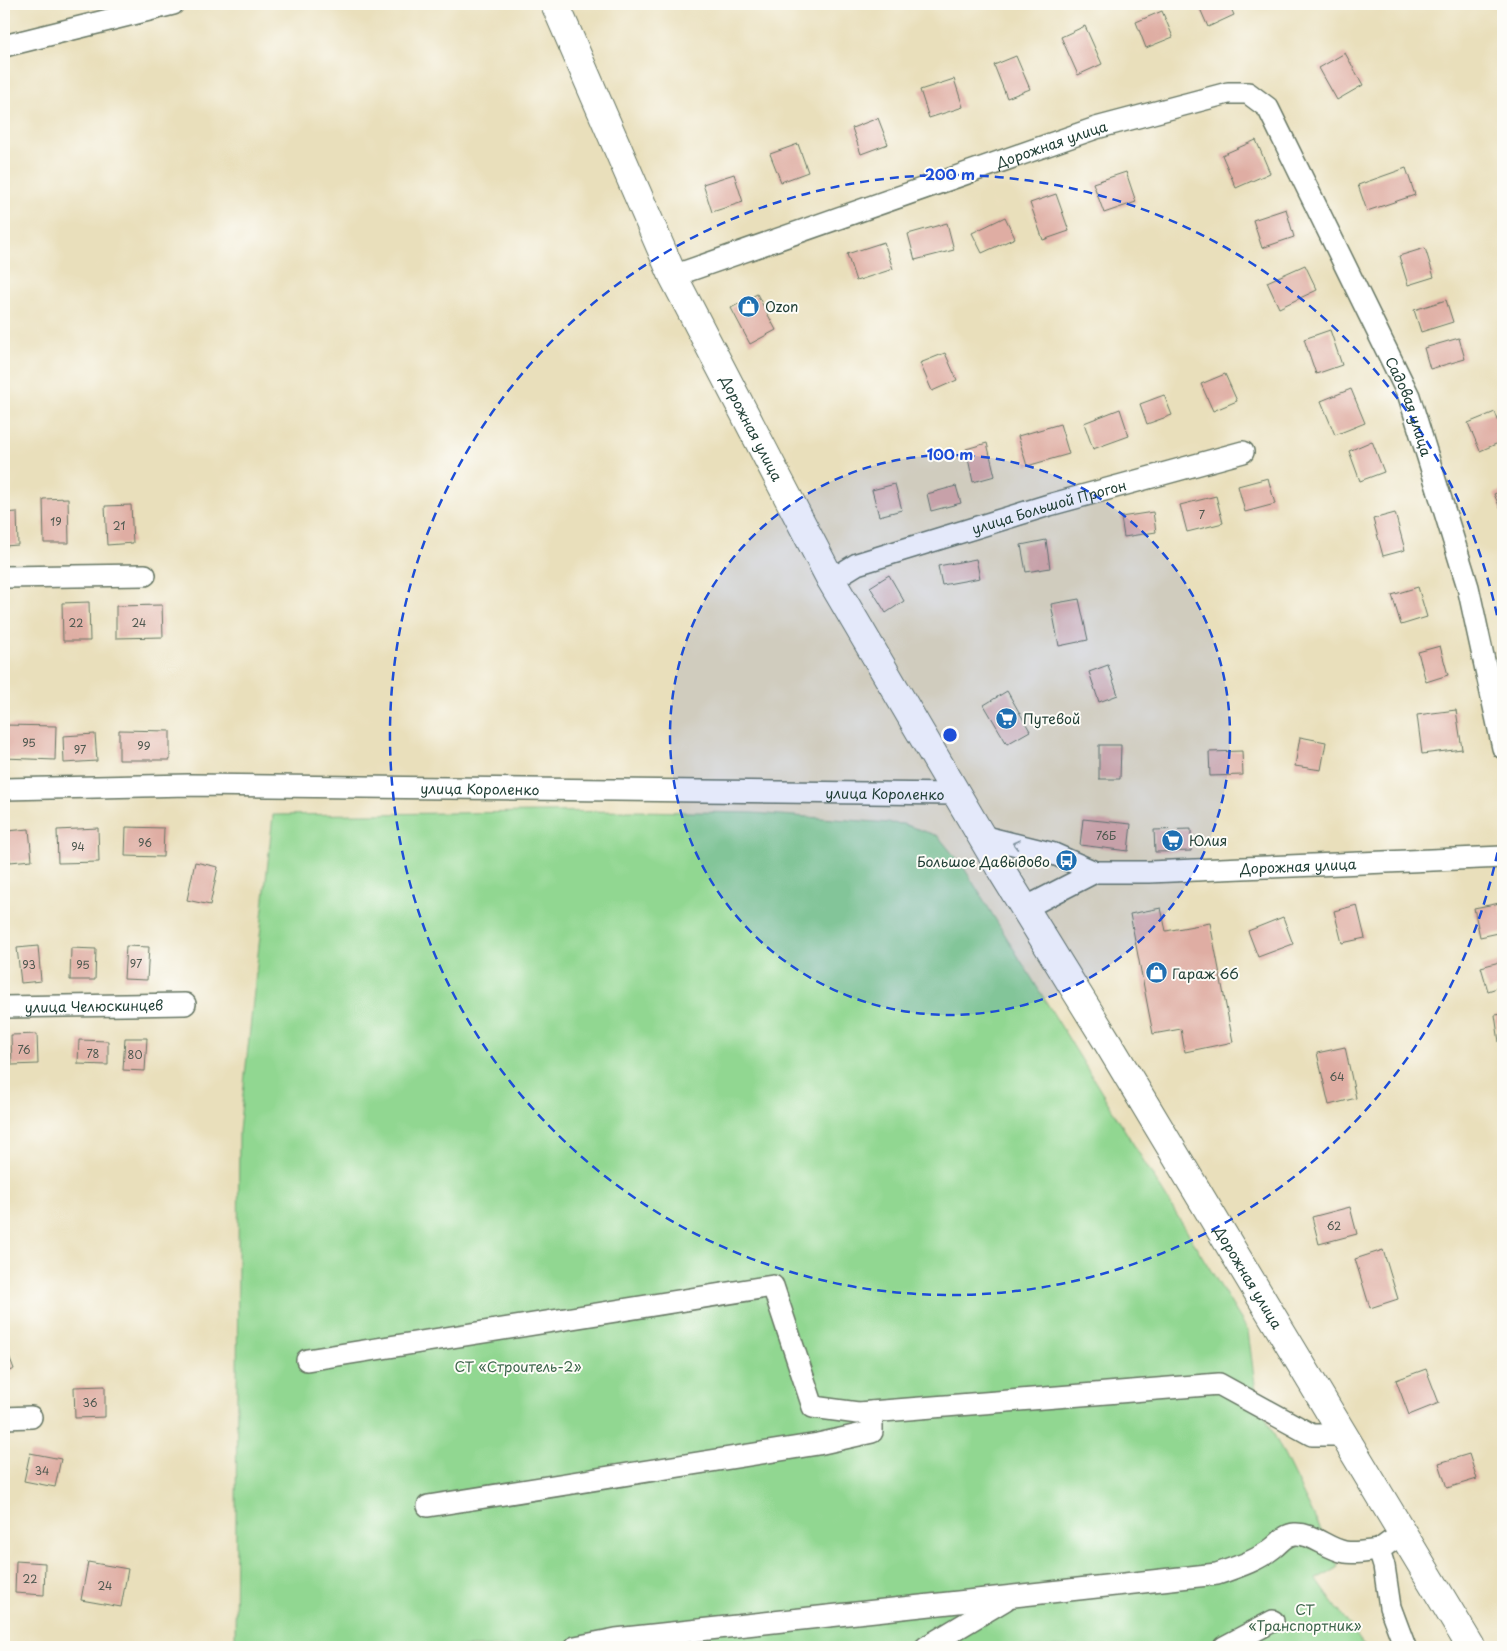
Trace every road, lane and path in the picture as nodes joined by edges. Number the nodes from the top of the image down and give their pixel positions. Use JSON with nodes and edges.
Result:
{"nodes":[{"id":1,"x":173,"y":4,"type":"edge"},
{"id":2,"x":555,"y":4,"type":"edge"},
{"id":3,"x":4,"y":46,"type":"edge"},
{"id":4,"x":1248,"y":93,"type":"joint"},
{"id":5,"x":673,"y":276,"type":"junction"},
{"id":6,"x":1243,"y":452,"type":"dead end"},
{"id":7,"x":145,"y":574,"type":"dead end"},
{"id":8,"x":4,"y":577,"type":"edge"},
{"id":9,"x":830,"y":580,"type":"junction"},
{"id":10,"x":1503,"y":748,"type":"edge"},
{"id":11,"x":4,"y":789,"type":"edge"},
{"id":12,"x":957,"y":794,"type":"junction"},
{"id":13,"x":982,"y":836,"type":"junction"},
{"id":14,"x":1503,"y":857,"type":"edge"},
{"id":15,"x":1095,"y":872,"type":"junction"},
{"id":16,"x":1025,"y":908,"type":"junction"},
{"id":17,"x":185,"y":1004,"type":"dead end"},
{"id":18,"x":4,"y":1007,"type":"edge"},
{"id":19,"x":307,"y":1360,"type":"dead end"},
{"id":20,"x":872,"y":1412,"type":"junction"},
{"id":21,"x":31,"y":1417,"type":"dead end"},
{"id":22,"x":4,"y":1418,"type":"edge"},
{"id":23,"x":1344,"y":1435,"type":"junction"},
{"id":24,"x":428,"y":1506,"type":"dead end"},
{"id":25,"x":1402,"y":1532,"type":"junction"},
{"id":26,"x":1379,"y":1550,"type":"junction"},
{"id":27,"x":1011,"y":1596,"type":"junction"},
{"id":28,"x":1273,"y":1621,"type":"dead end"},
{"id":29,"x":575,"y":1647,"type":"edge"},
{"id":30,"x":926,"y":1647,"type":"edge"},
{"id":31,"x":1224,"y":1647,"type":"edge"},
{"id":32,"x":1405,"y":1647,"type":"edge"},
{"id":33,"x":1471,"y":1647,"type":"edge"}],
"edges":[{"from":1,"to":3,"type":"street"},
{"from":2,"to":5,"type":"main road","name":"Дорожная улица"},
{"from":4,"to":5,"type":"street","name":"Дорожная улица"},
{"from":4,"to":10,"type":"street","name":"Садовая улица"},
{"from":5,"to":9,"type":"main road","name":"Дорожная улица"},
{"from":6,"to":9,"type":"street","name":"улица Большой Прогон"},
{"from":7,"to":8,"type":"street"},
{"from":9,"to":12,"type":"main road","name":"Дорожная улица"},
{"from":11,"to":12,"type":"street","name":"улица Короленко"},
{"from":12,"to":13,"type":"main road","name":"Дорожная улица"},
{"from":15,"to":13,"type":"street","name":"Дорожная улица","one_way":true},
{"from":13,"to":16,"type":"main road","name":"Дорожная улица"},
{"from":14,"to":15,"type":"street","name":"Дорожная улица"},
{"from":15,"to":16,"type":"street","name":"Дорожная улица"},
{"from":16,"to":23,"type":"main road","name":"Дорожная улица"},
{"from":17,"to":18,"type":"street","name":"улица Челюскинцев"},
{"from":19,"to":20,"type":"street"},
{"from":20,"to":23,"type":"street"},
{"from":20,"to":24,"type":"street"},
{"from":21,"to":22,"type":"street"},
{"from":23,"to":25,"type":"main road","name":"Дорожная улица"},
{"from":25,"to":26,"type":"street"},
{"from":25,"to":33,"type":"main road","name":"Дорожная улица"},
{"from":26,"to":27,"type":"street"},
{"from":26,"to":32,"type":"street"},
{"from":27,"to":29,"type":"street"},
{"from":27,"to":30,"type":"street"},
{"from":28,"to":31,"type":"street"}]}
